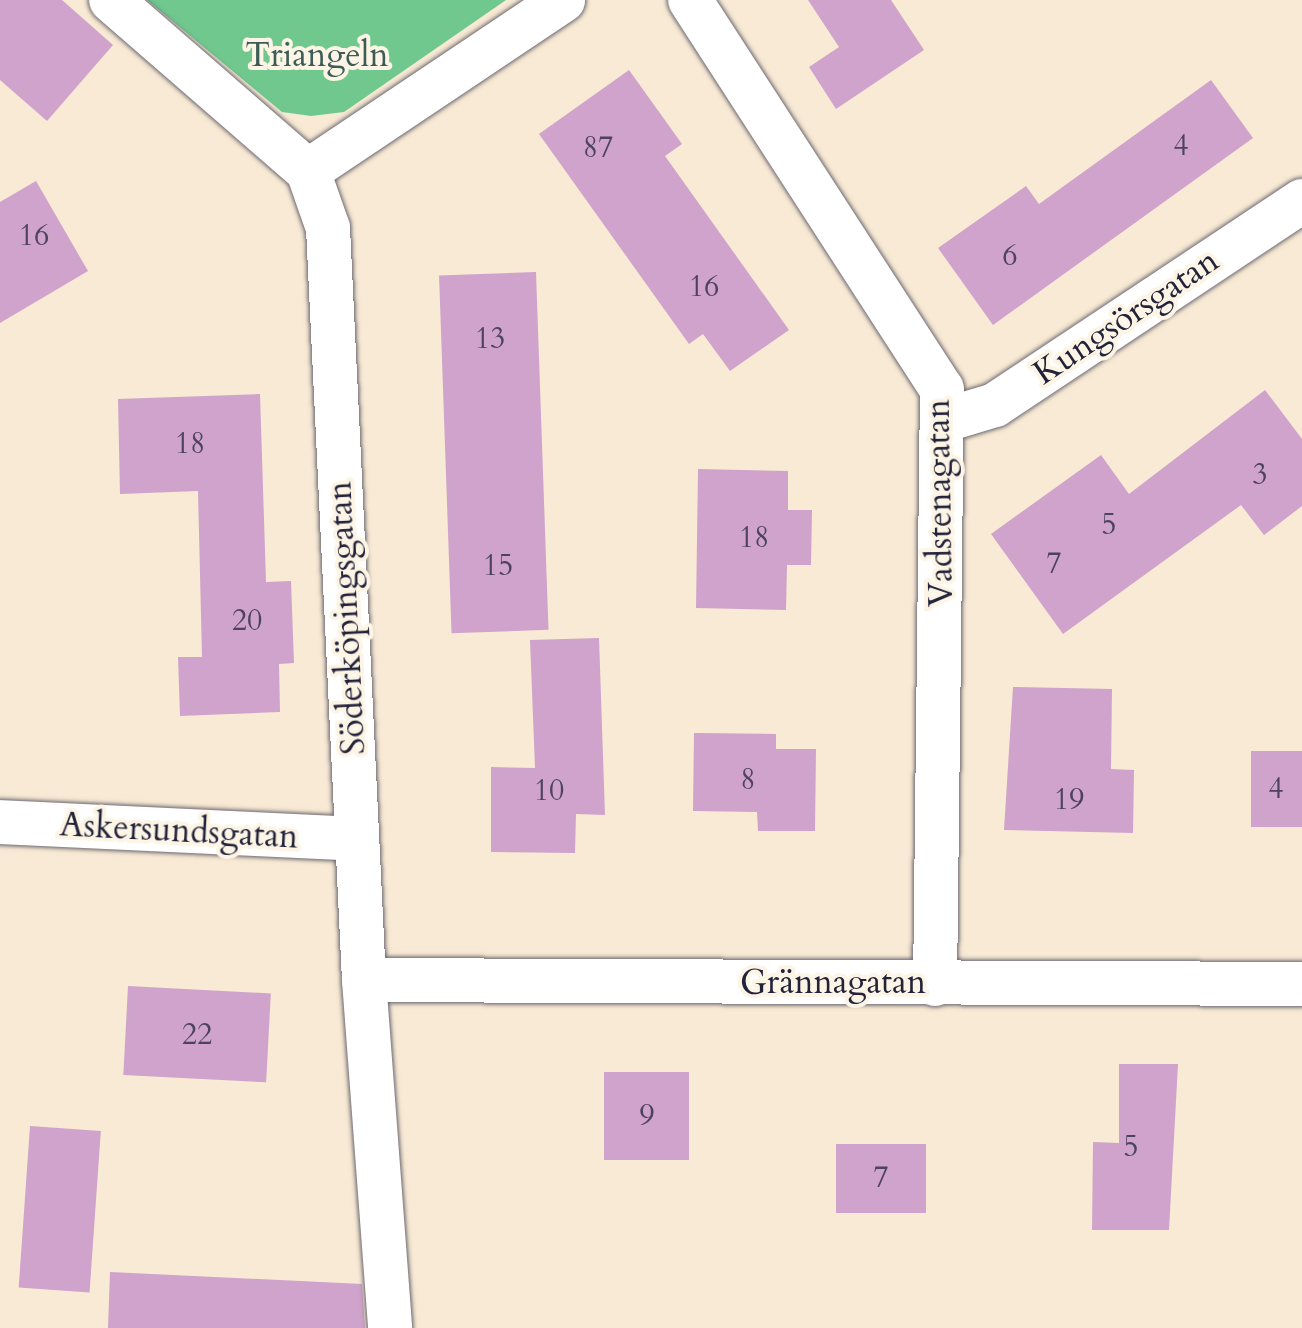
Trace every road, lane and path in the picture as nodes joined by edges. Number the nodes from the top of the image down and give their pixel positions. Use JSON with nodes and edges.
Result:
{"nodes":[{"id":1,"x":111,"y":0,"type":"edge"},
{"id":2,"x":563,"y":0,"type":"edge"},
{"id":3,"x":690,"y":0,"type":"edge"},
{"id":4,"x":308,"y":171,"type":"junction"},
{"id":5,"x":1302,"y":201,"type":"edge"},
{"id":6,"x":945,"y":420,"type":"junction"},
{"id":7,"x":0,"y":822,"type":"edge"},
{"id":8,"x":357,"y":839,"type":"junction"},
{"id":9,"x":364,"y":980,"type":"junction"},
{"id":10,"x":935,"y":984,"type":"junction"},
{"id":11,"x":1302,"y":984,"type":"edge"},
{"id":12,"x":390,"y":1328,"type":"edge"}],
"edges":[{"from":1,"to":4,"type":"street","name":"Söderköpingsgatan"},
{"from":2,"to":4,"type":"street"},
{"from":3,"to":6,"type":"street","name":"Vadstenagatan"},
{"from":4,"to":8,"type":"street","name":"Söderköpingsgatan"},
{"from":5,"to":6,"type":"street","name":"Kungsörsgatan"},
{"from":6,"to":10,"type":"street","name":"Vadstenagatan"},
{"from":7,"to":8,"type":"street","name":"Askersundsgatan"},
{"from":8,"to":9,"type":"street","name":"Söderköpingsgatan"},
{"from":9,"to":10,"type":"street","name":"Grännagatan"},
{"from":9,"to":12,"type":"street","name":"Söderköpingsgatan"},
{"from":10,"to":11,"type":"street","name":"Grännagatan"}]}
